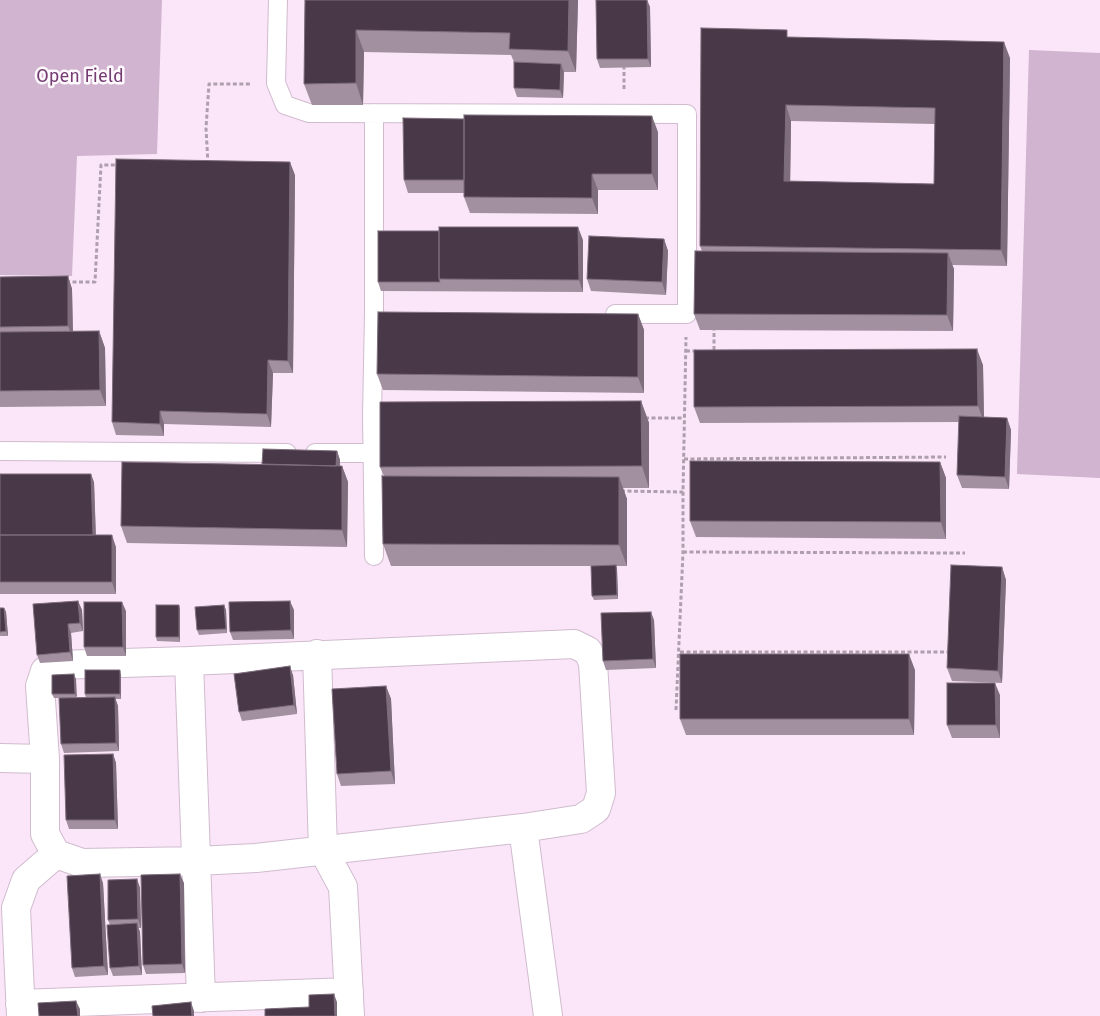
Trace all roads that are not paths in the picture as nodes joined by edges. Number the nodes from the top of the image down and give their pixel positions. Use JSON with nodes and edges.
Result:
{"nodes":[{"id":1,"x":278,"y":0,"type":"edge"},
{"id":2,"x":374,"y":113,"type":"junction"},
{"id":3,"x":374,"y":313,"type":"junction"},
{"id":4,"x":394,"y":313,"type":"edge"},
{"id":5,"x":599,"y":314,"type":"edge"},
{"id":6,"x":0,"y":451,"type":"edge"},
{"id":7,"x":372,"y":453,"type":"junction"},
{"id":8,"x":374,"y":556,"type":"dead end"},
{"id":9,"x":318,"y":654,"type":"junction"},
{"id":10,"x":189,"y":661,"type":"junction"},
{"id":11,"x":0,"y":758,"type":"edge"},
{"id":12,"x":45,"y":758,"type":"junction"},
{"id":13,"x":523,"y":828,"type":"junction"},
{"id":14,"x":323,"y":850,"type":"junction"},
{"id":15,"x":56,"y":854,"type":"junction"},
{"id":16,"x":197,"y":860,"type":"junction"},
{"id":17,"x":201,"y":998,"type":"junction"},
{"id":18,"x":349,"y":1004,"type":"edge"},
{"id":19,"x":246,"y":1006,"type":"edge"},
{"id":20,"x":141,"y":1008,"type":"edge"},
{"id":21,"x":21,"y":1010,"type":"edge"},
{"id":22,"x":548,"y":1016,"type":"edge"}],
"edges":[{"from":1,"to":2,"type":"lane"},
{"from":2,"to":3,"type":"lane"},
{"from":2,"to":5,"type":"lane"},
{"from":3,"to":4,"type":"lane"},
{"from":3,"to":7,"type":"lane"},
{"from":6,"to":7,"type":"lane"},
{"from":7,"to":8,"type":"lane"},
{"from":9,"to":10,"type":"street"},
{"from":9,"to":13,"type":"street"},
{"from":9,"to":14,"type":"street"},
{"from":10,"to":12,"type":"street"},
{"from":10,"to":16,"type":"street"},
{"from":11,"to":12,"type":"street"},
{"from":12,"to":15,"type":"street"},
{"from":13,"to":14,"type":"street"},
{"from":13,"to":22,"type":"street"},
{"from":14,"to":16,"type":"street"},
{"from":14,"to":18,"type":"street"},
{"from":15,"to":16,"type":"street"},
{"from":15,"to":21,"type":"street"},
{"from":16,"to":17,"type":"street"},
{"from":17,"to":19,"type":"street"},
{"from":17,"to":20,"type":"street"},
{"from":18,"to":19,"type":"street"},
{"from":20,"to":21,"type":"street"}]}
